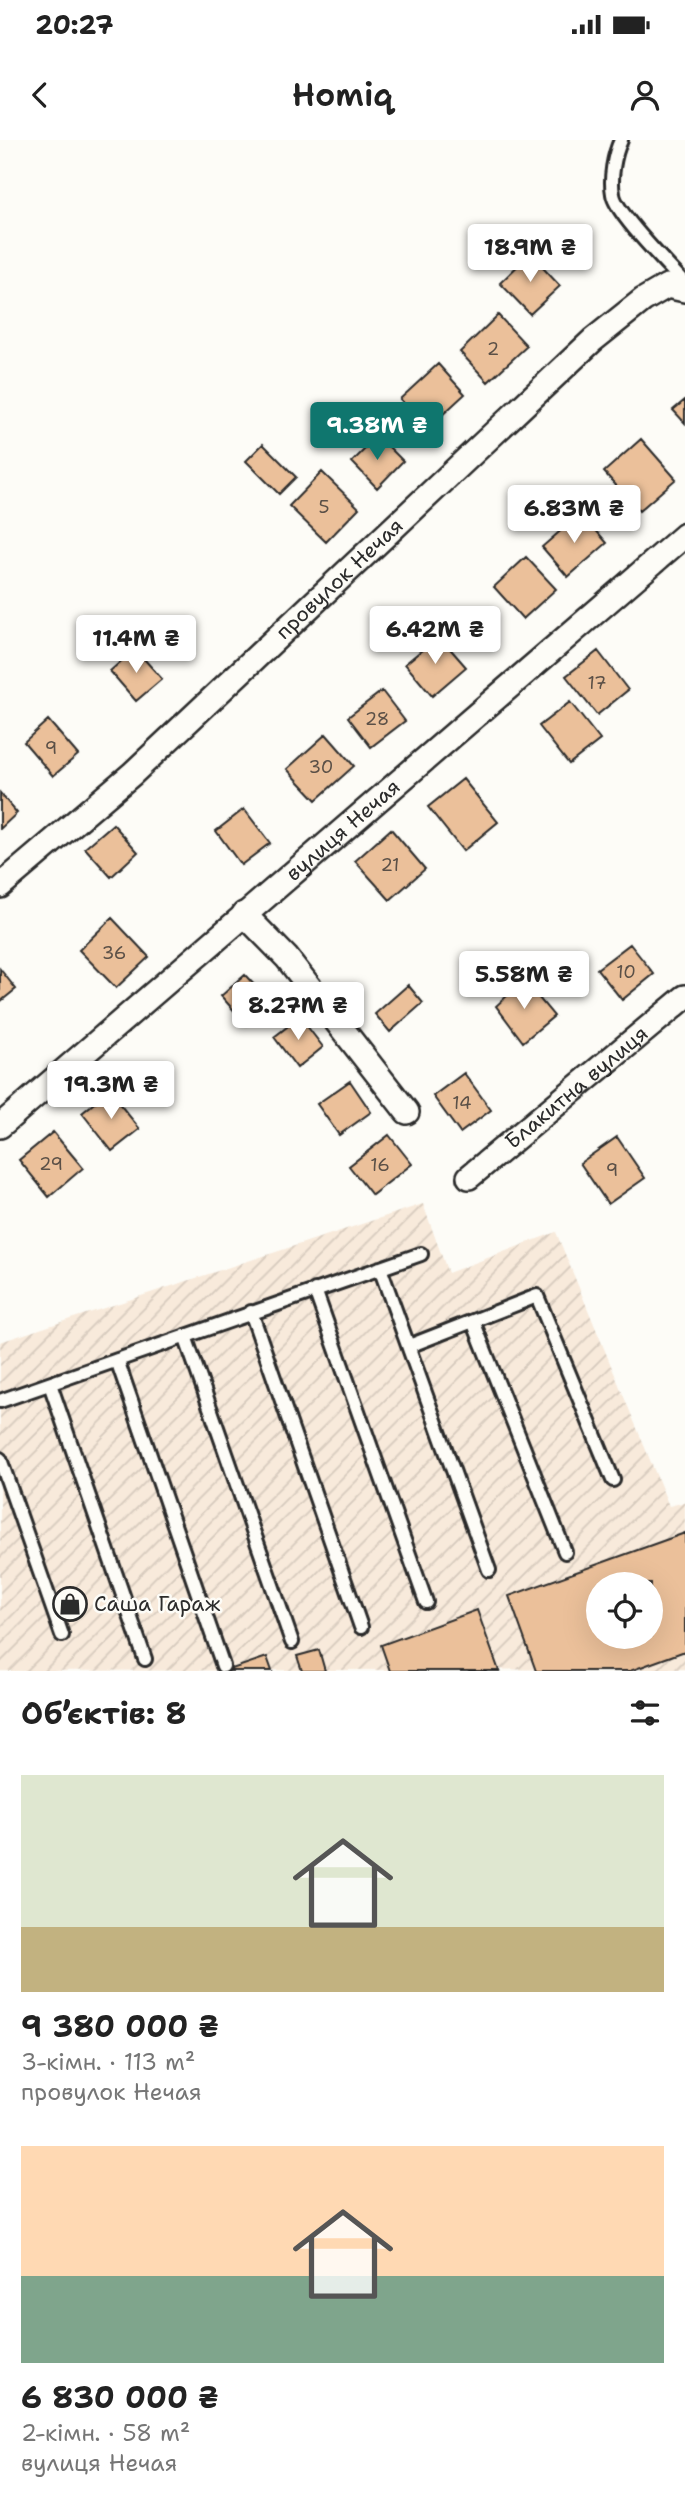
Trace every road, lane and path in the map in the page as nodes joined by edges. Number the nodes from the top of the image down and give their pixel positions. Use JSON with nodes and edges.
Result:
{"nodes":[{"id":1,"x":621,"y":140,"type":"edge"},
{"id":2,"x":685,"y":287,"type":"edge"},
{"id":3,"x":685,"y":535,"type":"edge"},
{"id":4,"x":0,"y":886,"type":"edge"},
{"id":5,"x":244,"y":914,"type":"junction"},
{"id":6,"x":685,"y":997,"type":"edge"},
{"id":7,"x":407,"y":1112,"type":"dead end"},
{"id":8,"x":0,"y":1126,"type":"edge"},
{"id":9,"x":468,"y":1177,"type":"dead end"},
{"id":10,"x":421,"y":1254,"type":"dead end"},
{"id":11,"x":380,"y":1268,"type":"junction"},
{"id":12,"x":315,"y":1290,"type":"junction"},
{"id":13,"x":251,"y":1312,"type":"junction"},
{"id":14,"x":473,"y":1321,"type":"junction"},
{"id":15,"x":185,"y":1336,"type":"junction"},
{"id":16,"x":409,"y":1346,"type":"junction"},
{"id":17,"x":117,"y":1360,"type":"junction"},
{"id":18,"x":50,"y":1384,"type":"junction"},
{"id":19,"x":0,"y":1401,"type":"edge"},
{"id":20,"x":0,"y":1459,"type":"edge"},
{"id":21,"x":613,"y":1480,"type":"dead end"},
{"id":22,"x":565,"y":1552,"type":"dead end"},
{"id":23,"x":489,"y":1570,"type":"dead end"},
{"id":24,"x":426,"y":1602,"type":"dead end"},
{"id":25,"x":361,"y":1627,"type":"dead end"},
{"id":26,"x":62,"y":1635,"type":"dead end"},
{"id":27,"x":292,"y":1642,"type":"dead end"},
{"id":28,"x":145,"y":1659,"type":"dead end"},
{"id":29,"x":223,"y":1665,"type":"dead end"}],
"edges":[{"from":1,"to":2,"type":"lane"},
{"from":2,"to":4,"type":"street","name":"провулок Нечая"},
{"from":3,"to":5,"type":"street","name":"вулиця Нечая"},
{"from":5,"to":7,"type":"street"},
{"from":5,"to":8,"type":"street","name":"вулиця Нечая"},
{"from":6,"to":9,"type":"street","name":"Блакитна вулиця"},
{"from":10,"to":11,"type":"lane"},
{"from":11,"to":12,"type":"lane"},
{"from":11,"to":16,"type":"lane"},
{"from":12,"to":13,"type":"lane"},
{"from":12,"to":24,"type":"lane"},
{"from":13,"to":15,"type":"lane"},
{"from":13,"to":25,"type":"lane"},
{"from":14,"to":16,"type":"lane"},
{"from":14,"to":21,"type":"lane"},
{"from":14,"to":22,"type":"lane"},
{"from":15,"to":17,"type":"lane"},
{"from":15,"to":27,"type":"lane"},
{"from":16,"to":23,"type":"lane"},
{"from":17,"to":18,"type":"lane"},
{"from":17,"to":29,"type":"lane"},
{"from":18,"to":19,"type":"lane"},
{"from":18,"to":28,"type":"lane"},
{"from":20,"to":26,"type":"lane"}]}
